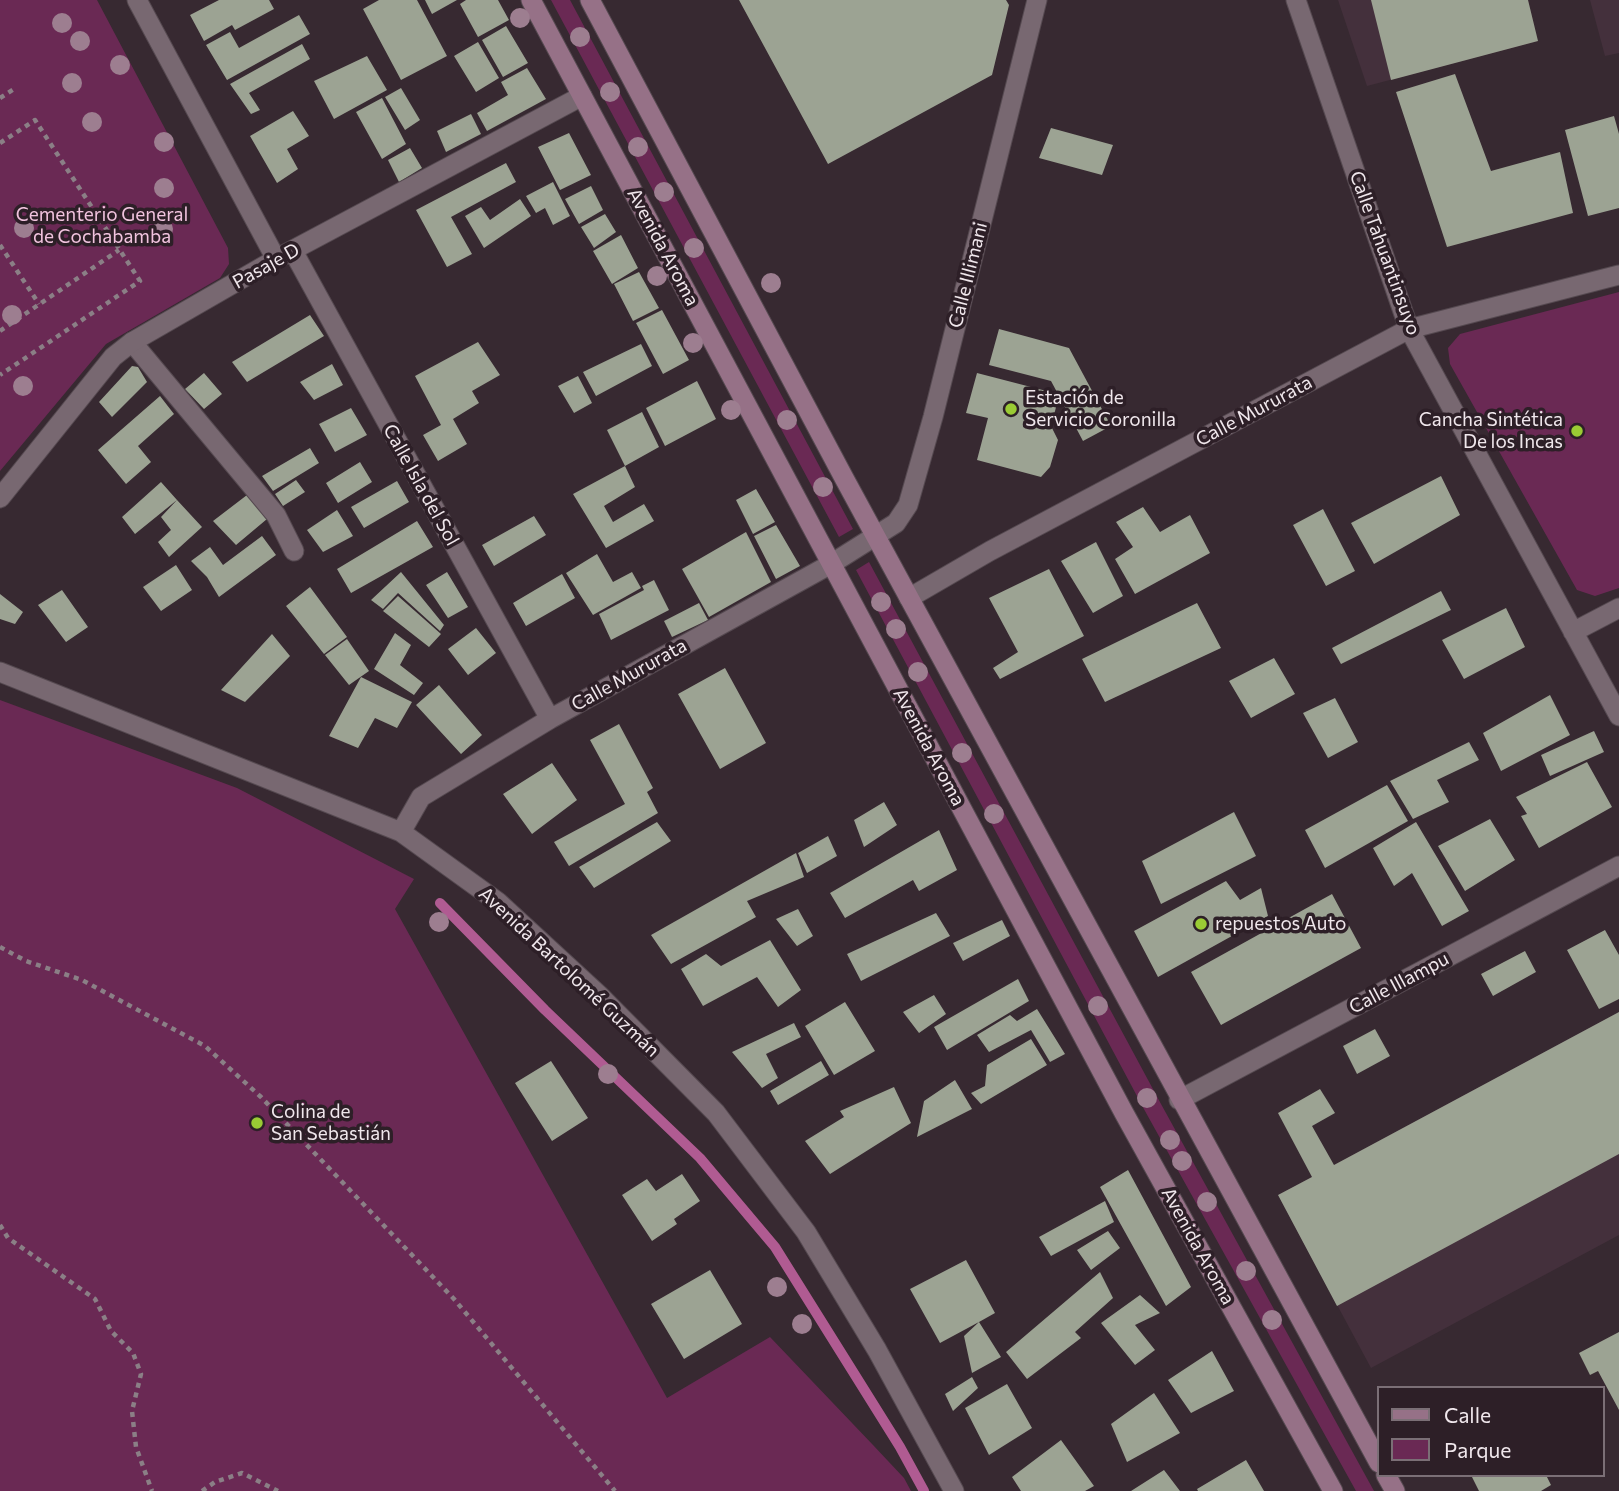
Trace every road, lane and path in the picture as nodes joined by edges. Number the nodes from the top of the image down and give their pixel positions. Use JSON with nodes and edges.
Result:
{"nodes":[{"id":1,"x":137,"y":0,"type":"edge"},
{"id":2,"x":531,"y":0,"type":"edge"},
{"id":3,"x":590,"y":0,"type":"edge"},
{"id":4,"x":1037,"y":0,"type":"edge"},
{"id":5,"x":1296,"y":0,"type":"edge"},
{"id":6,"x":14,"y":89,"type":"dead end"},
{"id":7,"x":582,"y":96,"type":"junction"},
{"id":8,"x":0,"y":98,"type":"edge"},
{"id":9,"x":0,"y":143,"type":"edge"},
{"id":10,"x":0,"y":245,"type":"edge"},
{"id":11,"x":120,"y":250,"type":"junction"},
{"id":12,"x":284,"y":255,"type":"junction"},
{"id":13,"x":1619,"y":275,"type":"edge"},
{"id":14,"x":39,"y":304,"type":"junction"},
{"id":15,"x":1409,"y":329,"type":"junction"},
{"id":16,"x":0,"y":331,"type":"edge"},
{"id":17,"x":132,"y":342,"type":"junction"},
{"id":18,"x":0,"y":375,"type":"edge"},
{"id":19,"x":0,"y":498,"type":"edge"},
{"id":20,"x":876,"y":538,"type":"junction"},
{"id":21,"x":294,"y":551,"type":"dead end"},
{"id":22,"x":831,"y":564,"type":"junction"},
{"id":23,"x":909,"y":598,"type":"junction"},
{"id":24,"x":1619,"y":608,"type":"edge"},
{"id":25,"x":1573,"y":632,"type":"junction"},
{"id":26,"x":0,"y":671,"type":"edge"},
{"id":27,"x":1619,"y":716,"type":"edge"},
{"id":28,"x":550,"y":719,"type":"junction"},
{"id":29,"x":401,"y":832,"type":"junction"},
{"id":30,"x":1619,"y":866,"type":"edge"},
{"id":31,"x":0,"y":947,"type":"edge"},
{"id":32,"x":1179,"y":1100,"type":"junction"},
{"id":33,"x":0,"y":1225,"type":"edge"},
{"id":34,"x":1378,"y":1461,"type":"edge"},
{"id":35,"x":152,"y":1491,"type":"edge"},
{"id":36,"x":202,"y":1491,"type":"edge"},
{"id":37,"x":278,"y":1491,"type":"edge"},
{"id":38,"x":615,"y":1491,"type":"edge"},
{"id":39,"x":954,"y":1491,"type":"edge"},
{"id":40,"x":1333,"y":1491,"type":"edge"}],
"edges":[{"from":1,"to":12,"type":"street","name":"Calle Isla del Sol"},
{"from":2,"to":7,"type":"main road","name":"Avenida Aroma"},
{"from":3,"to":20,"type":"main road"},
{"from":4,"to":20,"type":"street","name":"Calle Illimani"},
{"from":5,"to":15,"type":"street","name":"Calle Tahuantinsuyo"},
{"from":6,"to":8,"type":"path"},
{"from":7,"to":12,"type":"street","name":"Pasaje D"},
{"from":7,"to":22,"type":"main road","name":"Avenida Aroma"},
{"from":9,"to":11,"type":"path"},
{"from":10,"to":14,"type":"path"},
{"from":11,"to":14,"type":"path"},
{"from":11,"to":18,"type":"path"},
{"from":12,"to":17,"type":"street","name":"Pasaje D"},
{"from":12,"to":28,"type":"street","name":"Calle Isla del Sol"},
{"from":13,"to":15,"type":"street","name":"Calle Mururata"},
{"from":14,"to":16,"type":"path"},
{"from":15,"to":23,"type":"street","name":"Calle Mururata"},
{"from":15,"to":25,"type":"street","name":"Calle Tahuantinsuyo"},
{"from":17,"to":19,"type":"street","name":"Pasaje D"},
{"from":17,"to":21,"type":"street"},
{"from":20,"to":22,"type":"street","name":"Calle Mururata"},
{"from":20,"to":23,"type":"main road"},
{"from":22,"to":28,"type":"street","name":"Calle Mururata"},
{"from":22,"to":40,"type":"main road","name":"Avenida Aroma"},
{"from":23,"to":32,"type":"main road"},
{"from":24,"to":25,"type":"street"},
{"from":25,"to":27,"type":"street","name":"Calle Tahuantinsuyo"},
{"from":26,"to":29,"type":"street","name":"Avenida Bartolomé Guzmán"},
{"from":28,"to":29,"type":"street","name":"Calle Mururata"},
{"from":29,"to":39,"type":"street","name":"Avenida Bartolomé Guzmán"},
{"from":30,"to":32,"type":"street","name":"Calle Illampu"},
{"from":31,"to":38,"type":"path"},
{"from":32,"to":34,"type":"main road"},
{"from":33,"to":35,"type":"path"},
{"from":36,"to":37,"type":"path"}]}
